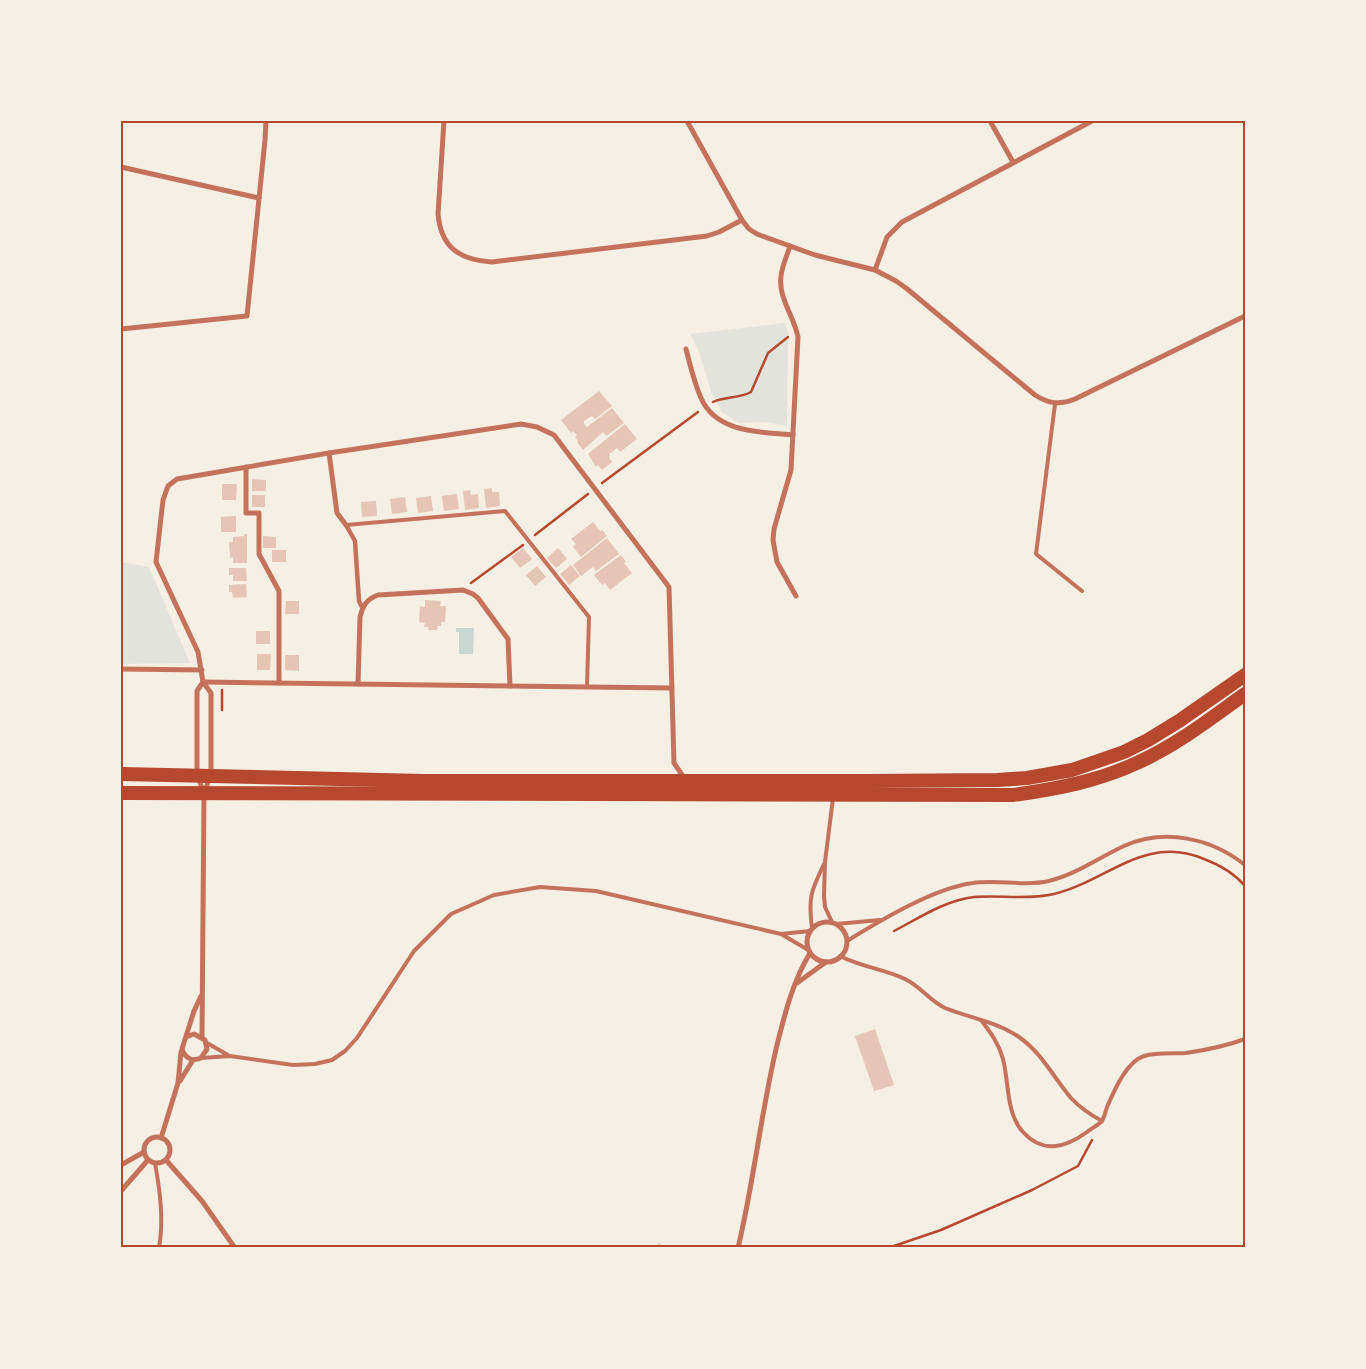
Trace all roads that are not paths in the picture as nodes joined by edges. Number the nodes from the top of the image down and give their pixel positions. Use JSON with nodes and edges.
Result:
{"nodes":[{"id":1,"x":266,"y":121,"type":"edge"},
{"id":2,"x":444,"y":121,"type":"edge"},
{"id":3,"x":687,"y":121,"type":"edge"},
{"id":4,"x":990,"y":121,"type":"edge"},
{"id":5,"x":1092,"y":121,"type":"edge"},
{"id":6,"x":1013,"y":162,"type":"junction"},
{"id":7,"x":121,"y":167,"type":"edge"},
{"id":8,"x":259,"y":198,"type":"junction"},
{"id":9,"x":742,"y":220,"type":"junction"},
{"id":10,"x":790,"y":246,"type":"junction"},
{"id":11,"x":875,"y":270,"type":"junction"},
{"id":12,"x":1245,"y":316,"type":"edge"},
{"id":13,"x":121,"y":329,"type":"edge"},
{"id":14,"x":686,"y":349,"type":"dead end"},
{"id":15,"x":1055,"y":404,"type":"junction"},
{"id":16,"x":794,"y":436,"type":"junction"},
{"id":17,"x":329,"y":453,"type":"junction"},
{"id":18,"x":246,"y":467,"type":"junction"},
{"id":19,"x":346,"y":525,"type":"junction"},
{"id":20,"x":1082,"y":591,"type":"dead end"},
{"id":21,"x":796,"y":596,"type":"dead end"},
{"id":22,"x":362,"y":607,"type":"junction"},
{"id":23,"x":121,"y":669,"type":"edge"},
{"id":24,"x":202,"y":670,"type":"junction"},
{"id":25,"x":1245,"y":675,"type":"edge"},
{"id":26,"x":203,"y":682,"type":"junction"},
{"id":27,"x":279,"y":683,"type":"junction"},
{"id":28,"x":358,"y":684,"type":"junction"},
{"id":29,"x":510,"y":686,"type":"junction"},
{"id":30,"x":587,"y":687,"type":"junction"},
{"id":31,"x":672,"y":688,"type":"junction"},
{"id":32,"x":1245,"y":694,"type":"edge"},
{"id":33,"x":121,"y":774,"type":"edge"},
{"id":34,"x":204,"y":774,"type":"junction"},
{"id":35,"x":686,"y":781,"type":"junction"},
{"id":36,"x":121,"y":793,"type":"edge"},
{"id":37,"x":204,"y":794,"type":"junction"},
{"id":38,"x":834,"y":795,"type":"junction"},
{"id":39,"x":825,"y":862,"type":"junction"},
{"id":40,"x":1245,"y":865,"type":"edge"},
{"id":41,"x":882,"y":920,"type":"junction"},
{"id":42,"x":834,"y":923,"type":"junction"},
{"id":43,"x":811,"y":929,"type":"junction"},
{"id":44,"x":781,"y":934,"type":"junction"},
{"id":45,"x":847,"y":941,"type":"junction"},
{"id":46,"x":810,"y":952,"type":"junction"},
{"id":47,"x":840,"y":956,"type":"junction"},
{"id":48,"x":828,"y":961,"type":"junction"},
{"id":49,"x":794,"y":984,"type":"junction"},
{"id":50,"x":202,"y":994,"type":"junction"},
{"id":51,"x":982,"y":1020,"type":"junction"},
{"id":52,"x":186,"y":1037,"type":"junction"},
{"id":53,"x":202,"y":1037,"type":"junction"},
{"id":54,"x":1245,"y":1039,"type":"edge"},
{"id":55,"x":207,"y":1044,"type":"junction"},
{"id":56,"x":182,"y":1049,"type":"junction"},
{"id":57,"x":230,"y":1056,"type":"junction"},
{"id":58,"x":201,"y":1058,"type":"junction"},
{"id":59,"x":193,"y":1060,"type":"junction"},
{"id":60,"x":178,"y":1083,"type":"junction"},
{"id":61,"x":1102,"y":1121,"type":"junction"},
{"id":62,"x":161,"y":1138,"type":"junction"},
{"id":63,"x":144,"y":1152,"type":"junction"},
{"id":64,"x":148,"y":1160,"type":"junction"},
{"id":65,"x":166,"y":1160,"type":"junction"},
{"id":66,"x":155,"y":1163,"type":"junction"},
{"id":67,"x":121,"y":1165,"type":"edge"},
{"id":68,"x":121,"y":1191,"type":"edge"},
{"id":69,"x":159,"y":1248,"type":"edge"},
{"id":70,"x":235,"y":1248,"type":"edge"},
{"id":71,"x":738,"y":1248,"type":"edge"}],
"edges":[{"from":1,"to":8,"type":"street"},
{"from":2,"to":9,"type":"street"},
{"from":3,"to":9,"type":"street"},
{"from":4,"to":6,"type":"street"},
{"from":5,"to":6,"type":"street"},
{"from":6,"to":11,"type":"street"},
{"from":7,"to":8,"type":"street"},
{"from":8,"to":13,"type":"street"},
{"from":9,"to":10,"type":"street"},
{"from":10,"to":11,"type":"street"},
{"from":10,"to":16,"type":"street"},
{"from":11,"to":15,"type":"street"},
{"from":12,"to":15,"type":"street"},
{"from":14,"to":16,"type":"street"},
{"from":15,"to":20,"type":"lane"},
{"from":16,"to":21,"type":"street"},
{"from":17,"to":18,"type":"street"},
{"from":17,"to":19,"type":"street"},
{"from":17,"to":31,"type":"street"},
{"from":18,"to":24,"type":"street"},
{"from":18,"to":27,"type":"street"},
{"from":19,"to":22,"type":"street"},
{"from":19,"to":30,"type":"lane"},
{"from":22,"to":28,"type":"street"},
{"from":22,"to":29,"type":"street"},
{"from":23,"to":24,"type":"street"},
{"from":24,"to":26,"type":"street"},
{"from":25,"to":35,"type":"highway"},
{"from":26,"to":27,"type":"street"},
{"from":26,"to":34,"type":"street"},
{"from":26,"to":34,"type":"street"},
{"from":27,"to":28,"type":"street"},
{"from":28,"to":29,"type":"street"},
{"from":29,"to":30,"type":"street"},
{"from":30,"to":31,"type":"street"},
{"from":31,"to":35,"type":"street"},
{"from":32,"to":38,"type":"highway"},
{"from":33,"to":34,"type":"highway"},
{"from":34,"to":35,"type":"highway"},
{"from":34,"to":37,"type":"street"},
{"from":34,"to":37,"type":"street"},
{"from":36,"to":37,"type":"highway"},
{"from":37,"to":38,"type":"highway"},
{"from":37,"to":50,"type":"street"},
{"from":38,"to":39,"type":"lane"},
{"from":39,"to":42,"type":"lane"},
{"from":39,"to":43,"type":"lane"},
{"from":40,"to":41,"type":"lane"},
{"from":41,"to":42,"type":"lane"},
{"from":41,"to":45,"type":"lane"},
{"from":42,"to":43,"type":"street"},
{"from":42,"to":45,"type":"street"},
{"from":43,"to":44,"type":"lane"},
{"from":43,"to":46,"type":"street"},
{"from":44,"to":46,"type":"lane"},
{"from":44,"to":57,"type":"lane"},
{"from":45,"to":47,"type":"street"},
{"from":46,"to":48,"type":"street"},
{"from":46,"to":49,"type":"street"},
{"from":47,"to":48,"type":"street"},
{"from":47,"to":51,"type":"lane"},
{"from":48,"to":49,"type":"street"},
{"from":49,"to":71,"type":"street"},
{"from":50,"to":52,"type":"street"},
{"from":50,"to":53,"type":"street"},
{"from":51,"to":61,"type":"lane"},
{"from":51,"to":61,"type":"lane"},
{"from":52,"to":53,"type":"street"},
{"from":52,"to":56,"type":"street"},
{"from":53,"to":55,"type":"street"},
{"from":54,"to":61,"type":"lane"},
{"from":55,"to":57,"type":"lane"},
{"from":55,"to":58,"type":"street"},
{"from":56,"to":59,"type":"street"},
{"from":56,"to":60,"type":"street"},
{"from":57,"to":58,"type":"lane"},
{"from":58,"to":59,"type":"street"},
{"from":59,"to":60,"type":"street"},
{"from":60,"to":62,"type":"street"},
{"from":62,"to":63,"type":"street"},
{"from":62,"to":65,"type":"street"},
{"from":63,"to":64,"type":"street"},
{"from":63,"to":67,"type":"street"},
{"from":64,"to":66,"type":"street"},
{"from":64,"to":68,"type":"street"},
{"from":65,"to":66,"type":"street"},
{"from":65,"to":70,"type":"street"},
{"from":66,"to":69,"type":"lane"}]}
